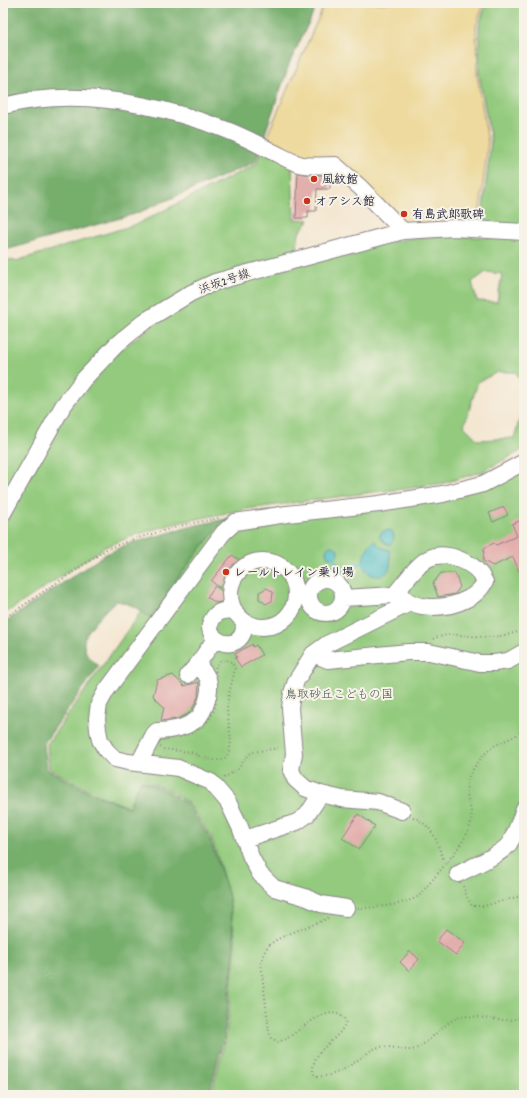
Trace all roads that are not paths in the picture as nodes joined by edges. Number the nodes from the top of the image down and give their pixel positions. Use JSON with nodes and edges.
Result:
{"nodes":[{"id":1,"x":3,"y":106,"type":"edge"},
{"id":2,"x":403,"y":231,"type":"junction"},
{"id":3,"x":524,"y":232,"type":"edge"},
{"id":4,"x":524,"y":462,"type":"edge"},
{"id":5,"x":3,"y":513,"type":"edge"},
{"id":6,"x":398,"y":590,"type":"junction"},
{"id":7,"x":302,"y":596,"type":"junction"},
{"id":8,"x":344,"y":598,"type":"junction"},
{"id":9,"x":410,"y":603,"type":"junction"},
{"id":10,"x":240,"y":616,"type":"junction"},
{"id":11,"x":215,"y":639,"type":"junction"},
{"id":12,"x":524,"y":652,"type":"edge"},
{"id":13,"x":314,"y":654,"type":"junction"},
{"id":14,"x":139,"y":763,"type":"junction"},
{"id":15,"x":321,"y":794,"type":"junction"},
{"id":16,"x":524,"y":809,"type":"edge"},
{"id":17,"x":402,"y":811,"type":"dead end"},
{"id":18,"x":245,"y":839,"type":"junction"},
{"id":19,"x":458,"y":874,"type":"dead end"},
{"id":20,"x":346,"y":908,"type":"road end"}],
"edges":[{"from":1,"to":2,"type":"street"},
{"from":2,"to":3,"type":"street","name":"浜坂2号線"},
{"from":2,"to":5,"type":"street","name":"浜坂2号線"},
{"from":4,"to":14,"type":"street"},
{"from":6,"to":8,"type":"street"},
{"from":6,"to":9,"type":"street"},
{"from":6,"to":9,"type":"street"},
{"from":7,"to":8,"type":"street"},
{"from":7,"to":8,"type":"street"},
{"from":7,"to":10,"type":"street"},
{"from":7,"to":10,"type":"street"},
{"from":9,"to":13,"type":"street"},
{"from":10,"to":11,"type":"street"},
{"from":10,"to":11,"type":"street"},
{"from":11,"to":14,"type":"street"},
{"from":12,"to":13,"type":"street"},
{"from":13,"to":15,"type":"street"},
{"from":14,"to":18,"type":"street"},
{"from":15,"to":17,"type":"street"},
{"from":15,"to":18,"type":"street"},
{"from":16,"to":19,"type":"street"},
{"from":18,"to":20,"type":"street"}]}
